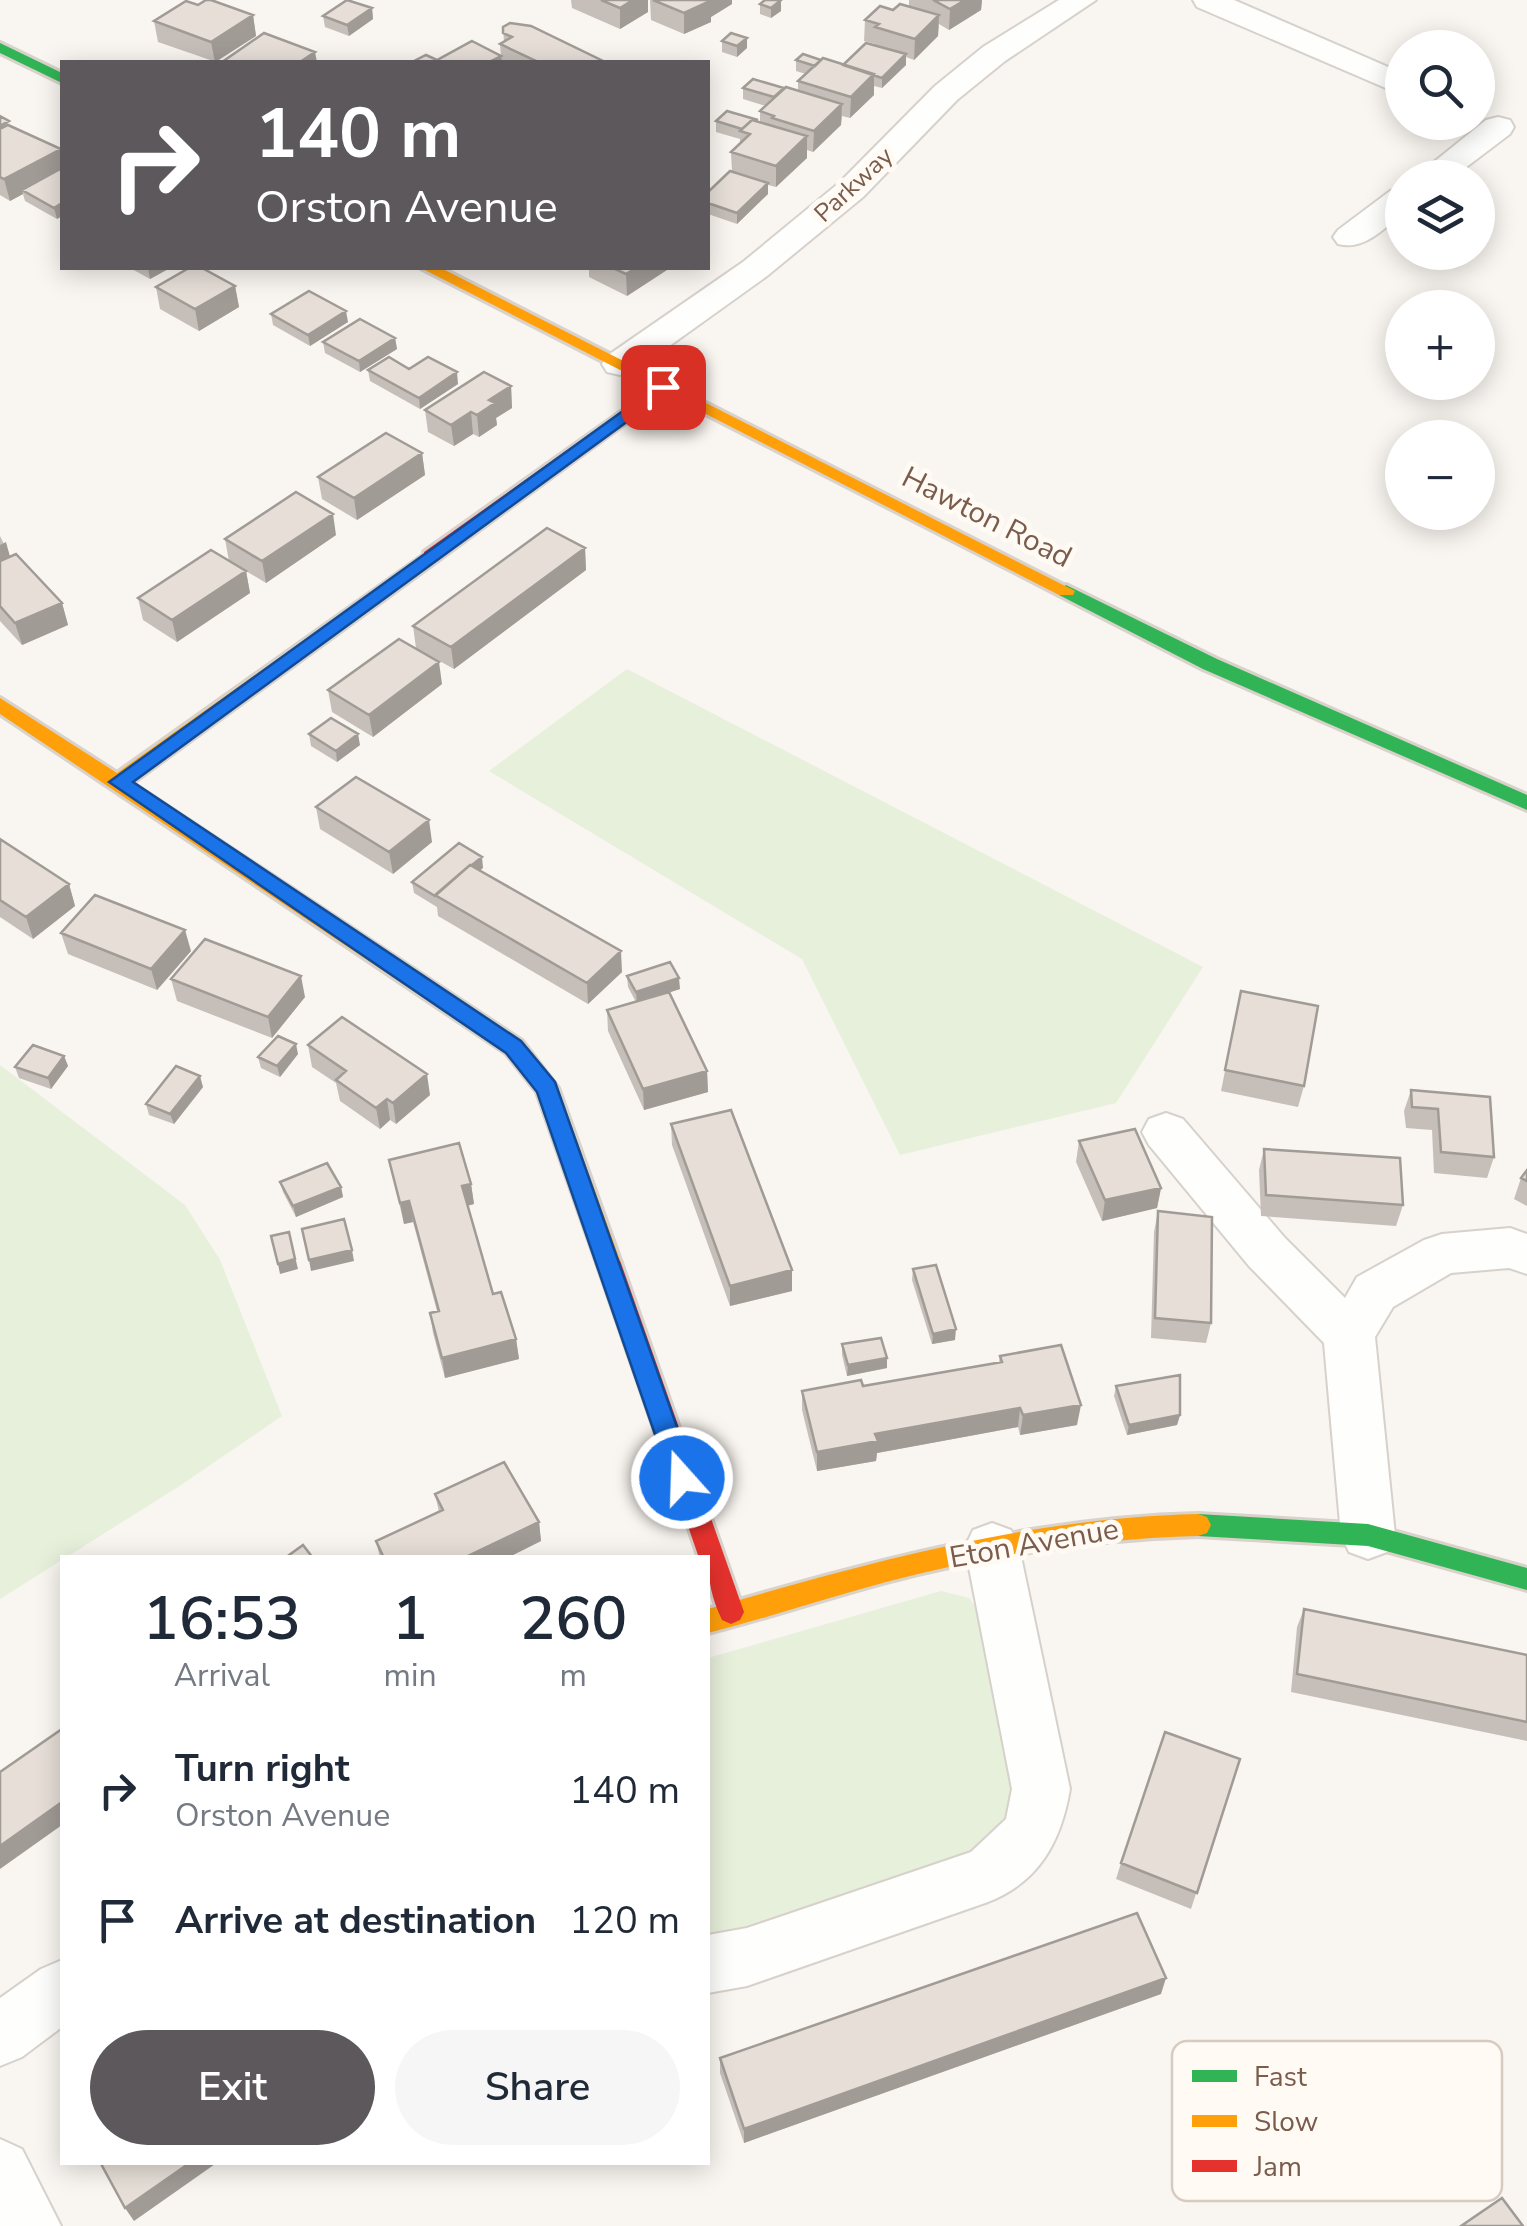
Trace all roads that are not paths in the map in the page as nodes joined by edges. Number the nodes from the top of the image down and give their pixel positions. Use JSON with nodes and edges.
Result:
{"nodes":[{"id":1,"x":1081,"y":0,"type":"edge"},
{"id":2,"x":1208,"y":0,"type":"edge"},
{"id":3,"x":0,"y":47,"type":"edge"},
{"id":4,"x":60,"y":78,"type":"edge"},
{"id":5,"x":1385,"y":78,"type":"edge"},
{"id":6,"x":1501,"y":128,"type":"edge"},
{"id":7,"x":1456,"y":160,"type":"edge"},
{"id":8,"x":1385,"y":211,"type":"edge"},
{"id":9,"x":1350,"y":237,"type":"dead end"},
{"id":10,"x":433,"y":270,"type":"edge"},
{"id":11,"x":620,"y":364,"type":"junction"},
{"id":12,"x":663,"y":387,"type":"junction"},
{"id":13,"x":0,"y":705,"type":"edge"},
{"id":14,"x":119,"y":782,"type":"junction"},
{"id":15,"x":1527,"y":804,"type":"edge"},
{"id":16,"x":1166,"y":1132,"type":"dead end"},
{"id":17,"x":1527,"y":1254,"type":"edge"},
{"id":18,"x":1350,"y":1335,"type":"junction"},
{"id":19,"x":1368,"y":1536,"type":"junction"},
{"id":20,"x":992,"y":1547,"type":"junction"},
{"id":21,"x":1527,"y":1579,"type":"edge"},
{"id":22,"x":731,"y":1612,"type":"junction"},
{"id":23,"x":710,"y":1620,"type":"edge"},
{"id":24,"x":710,"y":1964,"type":"edge"},
{"id":25,"x":60,"y":1991,"type":"edge"},
{"id":26,"x":0,"y":2034,"type":"edge"},
{"id":27,"x":0,"y":2172,"type":"edge"},
{"id":28,"x":29,"y":2226,"type":"edge"}],
"edges":[{"from":1,"to":11,"type":"street","name":"Parkway"},
{"from":2,"to":5,"type":"street"},
{"from":3,"to":4,"type":"street"},
{"from":6,"to":7,"type":"street"},
{"from":8,"to":9,"type":"street"},
{"from":10,"to":11,"type":"street","name":"Hawton Road"},
{"from":11,"to":12,"type":"street","name":"Hawton Road"},
{"from":12,"to":14,"type":"street"},
{"from":12,"to":15,"type":"street","name":"Hawton Road"},
{"from":13,"to":14,"type":"street"},
{"from":14,"to":22,"type":"street"},
{"from":16,"to":18,"type":"street"},
{"from":17,"to":18,"type":"street"},
{"from":18,"to":19,"type":"street"},
{"from":19,"to":20,"type":"street","name":"Eton Avenue"},
{"from":19,"to":21,"type":"street","name":"Eton Avenue"},
{"from":20,"to":22,"type":"street","name":"Eton Avenue"},
{"from":20,"to":24,"type":"street"},
{"from":22,"to":23,"type":"street","name":"Eton Avenue"},
{"from":25,"to":26,"type":"street"},
{"from":27,"to":28,"type":"street"}]}
